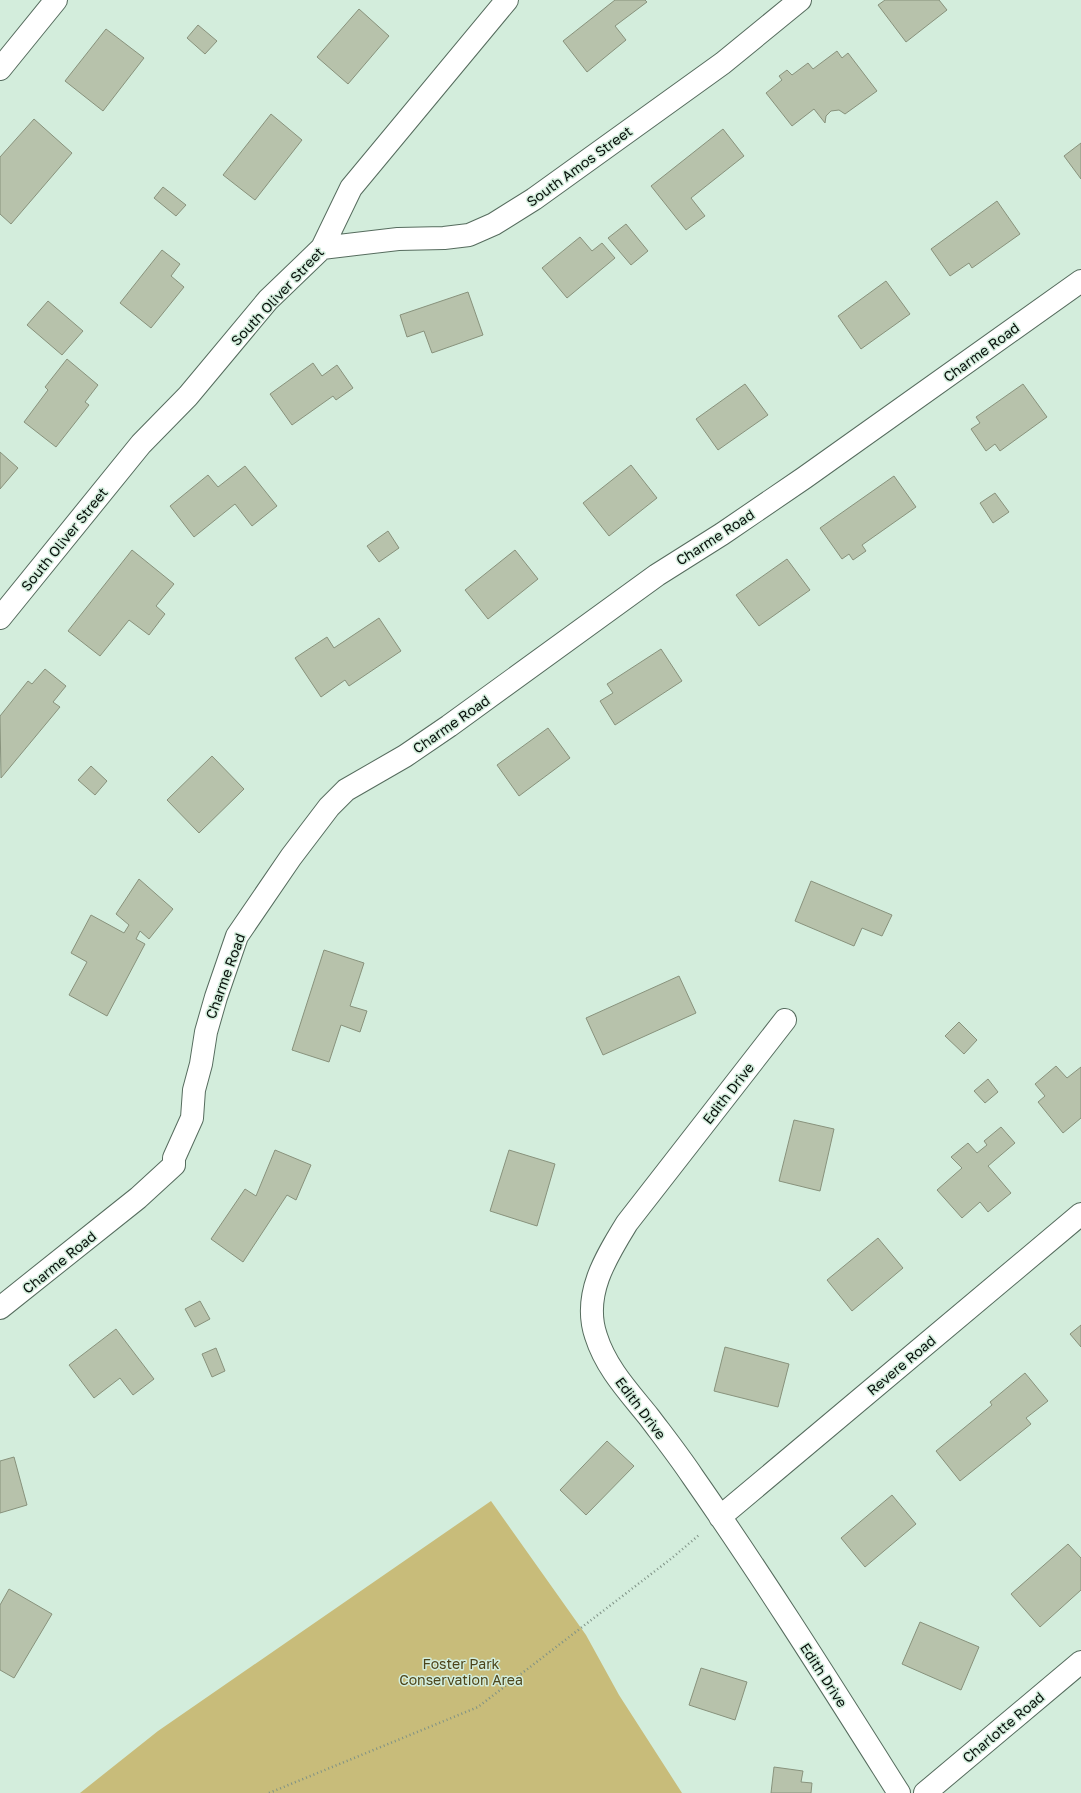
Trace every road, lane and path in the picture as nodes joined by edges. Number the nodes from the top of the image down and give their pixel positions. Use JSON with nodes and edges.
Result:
{"nodes":[{"id":1,"x":56,"y":0,"type":"edge"},
{"id":2,"x":507,"y":0,"type":"edge"},
{"id":3,"x":800,"y":0,"type":"edge"},
{"id":4,"x":0,"y":69,"type":"edge"},
{"id":5,"x":322,"y":248,"type":"junction"},
{"id":6,"x":1081,"y":281,"type":"edge"},
{"id":7,"x":0,"y":618,"type":"edge"},
{"id":8,"x":785,"y":1020,"type":"dead end"},
{"id":9,"x":1081,"y":1214,"type":"edge"},
{"id":10,"x":0,"y":1308,"type":"edge"},
{"id":11,"x":720,"y":1517,"type":"junction"},
{"id":12,"x":1081,"y":1662,"type":"edge"},
{"id":13,"x":269,"y":1793,"type":"edge"},
{"id":14,"x":899,"y":1793,"type":"edge"},
{"id":15,"x":925,"y":1793,"type":"edge"}],
"edges":[{"from":1,"to":4,"type":"street"},
{"from":2,"to":5,"type":"street","name":"South Oliver Street"},
{"from":3,"to":5,"type":"street","name":"South Amos Street"},
{"from":5,"to":7,"type":"street","name":"South Oliver Street"},
{"from":6,"to":10,"type":"street","name":"Charme Road"},
{"from":8,"to":11,"type":"street","name":"Edith Drive"},
{"from":9,"to":11,"type":"street","name":"Revere Road"},
{"from":11,"to":13,"type":"path"},
{"from":11,"to":14,"type":"street","name":"Edith Drive"},
{"from":12,"to":15,"type":"street","name":"Charlotte Road"}]}
